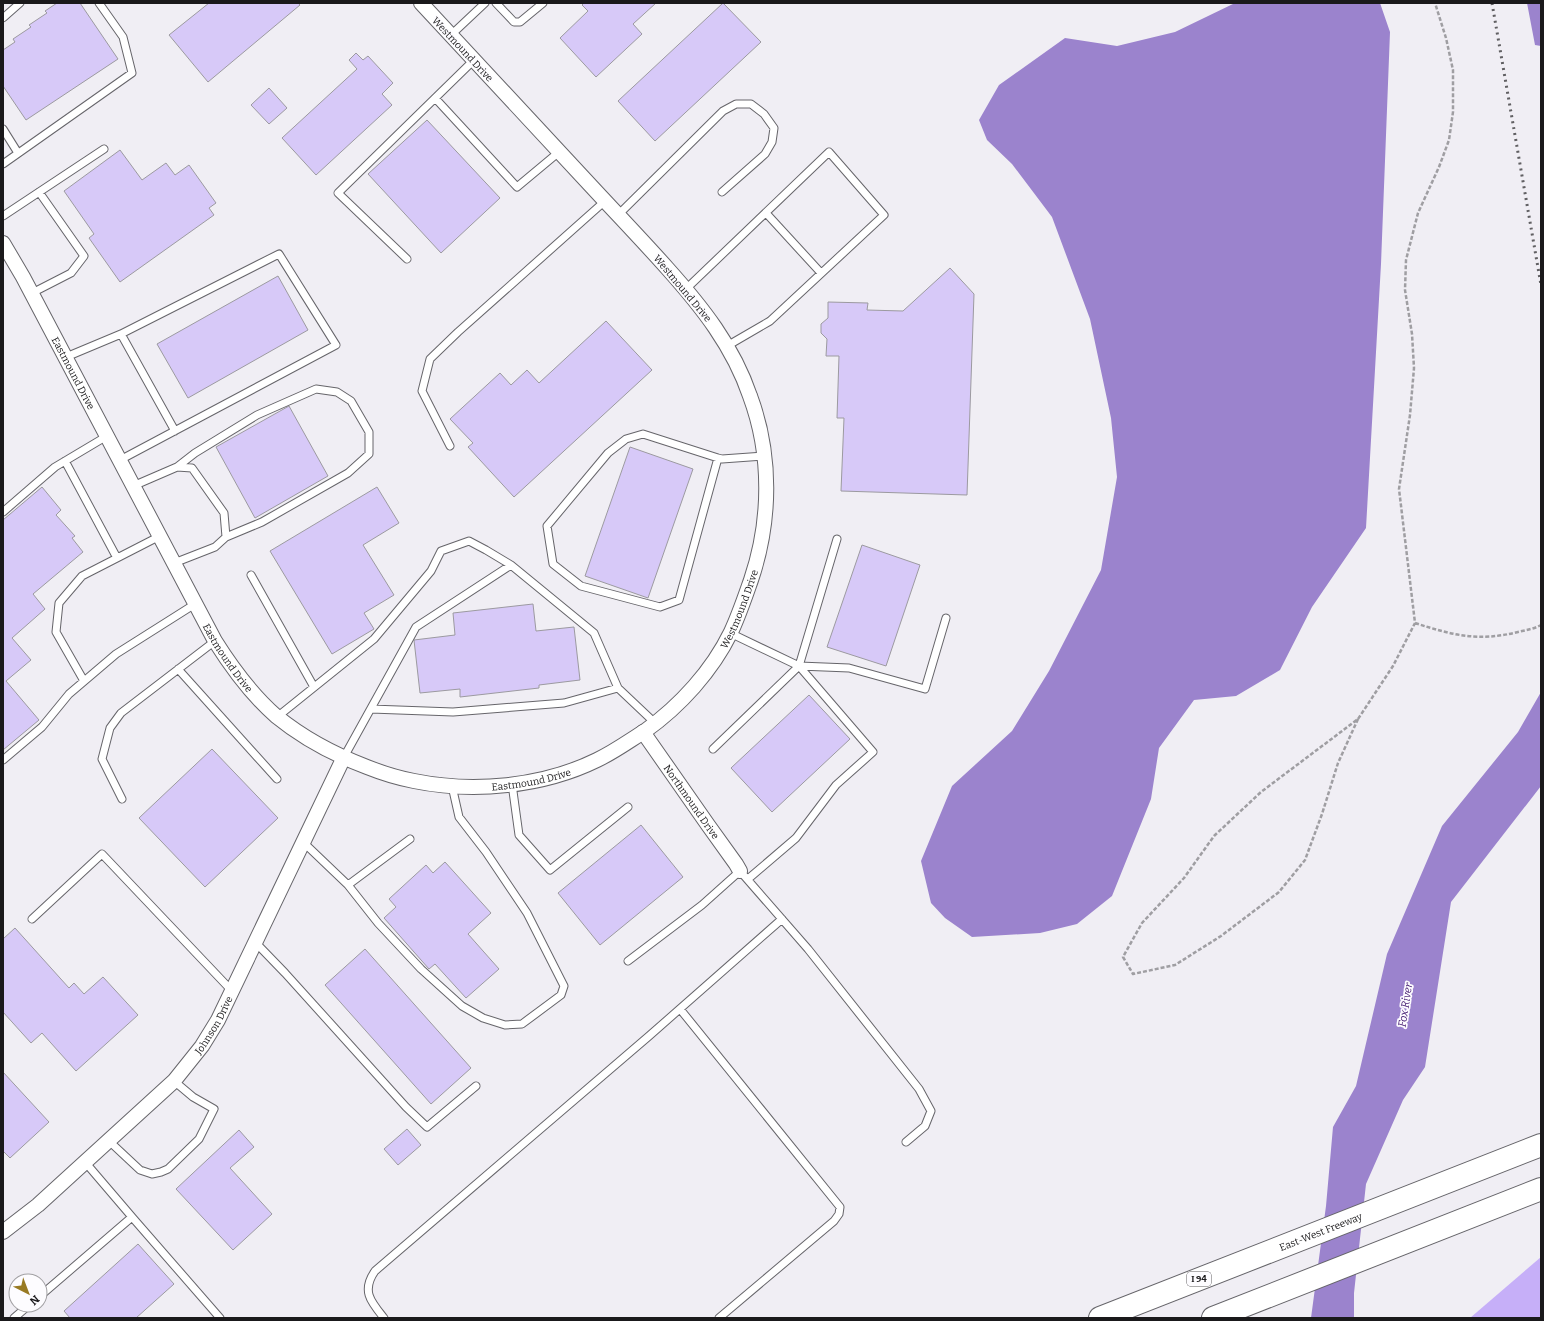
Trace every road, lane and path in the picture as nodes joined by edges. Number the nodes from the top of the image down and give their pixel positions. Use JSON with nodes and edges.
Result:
{"nodes":[{"id":1,"x":20,"y":3,"type":"edge"},
{"id":2,"x":100,"y":3,"type":"edge"},
{"id":3,"x":421,"y":3,"type":"edge"},
{"id":4,"x":485,"y":3,"type":"edge"},
{"id":5,"x":496,"y":3,"type":"edge"},
{"id":6,"x":543,"y":3,"type":"edge"},
{"id":7,"x":1435,"y":3,"type":"edge"},
{"id":8,"x":3,"y":18,"type":"edge"},
{"id":9,"x":451,"y":35,"type":"junction"},
{"id":10,"x":474,"y":60,"type":"junction"},
{"id":11,"x":435,"y":98,"type":"junction"},
{"id":12,"x":3,"y":129,"type":"edge"},
{"id":13,"x":104,"y":149,"type":"dead end"},
{"id":14,"x":559,"y":152,"type":"junction"},
{"id":15,"x":18,"y":153,"type":"junction"},
{"id":16,"x":3,"y":164,"type":"edge"},
{"id":17,"x":39,"y":192,"type":"junction"},
{"id":18,"x":722,"y":192,"type":"dead end"},
{"id":19,"x":605,"y":201,"type":"junction"},
{"id":20,"x":766,"y":213,"type":"junction"},
{"id":21,"x":618,"y":215,"type":"junction"},
{"id":22,"x":3,"y":216,"type":"edge"},
{"id":23,"x":3,"y":243,"type":"edge"},
{"id":24,"x":407,"y":259,"type":"dead end"},
{"id":25,"x":821,"y":273,"type":"junction"},
{"id":26,"x":686,"y":289,"type":"junction"},
{"id":27,"x":32,"y":293,"type":"junction"},
{"id":28,"x":121,"y":334,"type":"junction"},
{"id":29,"x":727,"y":346,"type":"junction"},
{"id":30,"x":66,"y":357,"type":"junction"},
{"id":31,"x":175,"y":431,"type":"junction"},
{"id":32,"x":107,"y":436,"type":"junction"},
{"id":33,"x":450,"y":446,"type":"dead end"},
{"id":34,"x":764,"y":456,"type":"junction"},
{"id":35,"x":718,"y":458,"type":"junction"},
{"id":36,"x":120,"y":460,"type":"junction"},
{"id":37,"x":65,"y":461,"type":"junction"},
{"id":38,"x":177,"y":467,"type":"junction"},
{"id":39,"x":134,"y":486,"type":"junction"},
{"id":40,"x":3,"y":512,"type":"edge"},
{"id":41,"x":160,"y":536,"type":"junction"},
{"id":42,"x":226,"y":537,"type":"junction"},
{"id":43,"x":837,"y":539,"type":"dead end"},
{"id":44,"x":117,"y":558,"type":"junction"},
{"id":45,"x":174,"y":563,"type":"junction"},
{"id":46,"x":511,"y":565,"type":"junction"},
{"id":47,"x":251,"y":576,"type":"dead end"},
{"id":48,"x":195,"y":604,"type":"junction"},
{"id":49,"x":946,"y":618,"type":"dead end"},
{"id":50,"x":1415,"y":623,"type":"junction"},
{"id":51,"x":1541,"y":625,"type":"edge"},
{"id":52,"x":730,"y":633,"type":"junction"},
{"id":53,"x":215,"y":641,"type":"junction"},
{"id":54,"x":799,"y":666,"type":"junction"},
{"id":55,"x":178,"y":669,"type":"junction"},
{"id":56,"x":84,"y":681,"type":"junction"},
{"id":57,"x":314,"y":687,"type":"junction"},
{"id":58,"x":618,"y":688,"type":"junction"},
{"id":59,"x":371,"y":709,"type":"junction"},
{"id":60,"x":277,"y":717,"type":"junction"},
{"id":61,"x":1358,"y":719,"type":"junction"},
{"id":62,"x":655,"y":723,"type":"junction"},
{"id":63,"x":643,"y":732,"type":"junction"},
{"id":64,"x":713,"y":749,"type":"dead end"},
{"id":65,"x":344,"y":757,"type":"junction"},
{"id":66,"x":3,"y":760,"type":"edge"},
{"id":67,"x":277,"y":779,"type":"dead end"},
{"id":68,"x":512,"y":784,"type":"junction"},
{"id":69,"x":452,"y":786,"type":"junction"},
{"id":70,"x":122,"y":800,"type":"dead end"},
{"id":71,"x":628,"y":807,"type":"dead end"},
{"id":72,"x":410,"y":839,"type":"dead end"},
{"id":73,"x":303,"y":842,"type":"junction"},
{"id":74,"x":744,"y":875,"type":"junction"},
{"id":75,"x":348,"y":885,"type":"junction"},
{"id":76,"x":32,"y":919,"type":"dead end"},
{"id":77,"x":782,"y":919,"type":"junction"},
{"id":78,"x":255,"y":942,"type":"junction"},
{"id":79,"x":628,"y":961,"type":"dead end"},
{"id":80,"x":232,"y":991,"type":"junction"},
{"id":81,"x":680,"y":1009,"type":"junction"},
{"id":82,"x":174,"y":1081,"type":"junction"},
{"id":83,"x":476,"y":1086,"type":"dead end"},
{"id":84,"x":109,"y":1141,"type":"junction"},
{"id":85,"x":906,"y":1142,"type":"dead end"},
{"id":86,"x":1541,"y":1145,"type":"edge"},
{"id":87,"x":85,"y":1162,"type":"junction"},
{"id":88,"x":1541,"y":1189,"type":"edge"},
{"id":89,"x":132,"y":1217,"type":"junction"},
{"id":90,"x":3,"y":1232,"type":"edge"},
{"id":91,"x":48,"y":1289,"type":"edge"},
{"id":92,"x":220,"y":1318,"type":"edge"},
{"id":93,"x":384,"y":1318,"type":"edge"},
{"id":94,"x":719,"y":1318,"type":"edge"},
{"id":95,"x":1100,"y":1318,"type":"edge"},
{"id":96,"x":1213,"y":1318,"type":"edge"}],
"edges":[{"from":1,"to":8,"type":"lane"},
{"from":2,"to":15,"type":"lane"},
{"from":3,"to":9,"type":"street","name":"Westmound Drive"},
{"from":4,"to":9,"type":"lane"},
{"from":5,"to":6,"type":"lane"},
{"from":7,"to":50,"type":"path"},
{"from":9,"to":10,"type":"street","name":"Westmound Drive"},
{"from":10,"to":11,"type":"lane"},
{"from":10,"to":14,"type":"street","name":"Westmound Drive"},
{"from":11,"to":14,"type":"lane"},
{"from":11,"to":24,"type":"lane"},
{"from":12,"to":15,"type":"lane"},
{"from":13,"to":17,"type":"lane"},
{"from":14,"to":19,"type":"street","name":"Westmound Drive"},
{"from":15,"to":16,"type":"lane"},
{"from":17,"to":22,"type":"lane"},
{"from":17,"to":27,"type":"lane"},
{"from":18,"to":21,"type":"lane"},
{"from":19,"to":21,"type":"street","name":"Westmound Drive"},
{"from":19,"to":33,"type":"lane"},
{"from":20,"to":25,"type":"lane"},
{"from":20,"to":25,"type":"lane"},
{"from":20,"to":26,"type":"lane"},
{"from":21,"to":26,"type":"street","name":"Westmound Drive"},
{"from":23,"to":27,"type":"street","name":"Eastmound Drive"},
{"from":25,"to":29,"type":"lane"},
{"from":26,"to":29,"type":"street","name":"Westmound Drive"},
{"from":27,"to":30,"type":"street","name":"Eastmound Drive"},
{"from":28,"to":30,"type":"lane"},
{"from":28,"to":31,"type":"lane"},
{"from":28,"to":31,"type":"lane"},
{"from":29,"to":34,"type":"street","name":"Westmound Drive"},
{"from":30,"to":32,"type":"street","name":"Eastmound Drive"},
{"from":31,"to":36,"type":"lane"},
{"from":32,"to":36,"type":"street","name":"Eastmound Drive"},
{"from":32,"to":37,"type":"lane"},
{"from":34,"to":35,"type":"lane"},
{"from":34,"to":52,"type":"street","name":"Westmound Drive"},
{"from":35,"to":35,"type":"lane"},
{"from":36,"to":39,"type":"street","name":"Eastmound Drive"},
{"from":37,"to":40,"type":"lane"},
{"from":37,"to":44,"type":"lane"},
{"from":38,"to":39,"type":"lane"},
{"from":38,"to":42,"type":"lane"},
{"from":38,"to":42,"type":"lane"},
{"from":39,"to":41,"type":"street","name":"Eastmound Drive"},
{"from":41,"to":44,"type":"lane"},
{"from":41,"to":45,"type":"street","name":"Eastmound Drive"},
{"from":42,"to":45,"type":"lane"},
{"from":43,"to":54,"type":"lane"},
{"from":44,"to":56,"type":"lane"},
{"from":45,"to":48,"type":"street","name":"Eastmound Drive"},
{"from":46,"to":57,"type":"lane"},
{"from":46,"to":58,"type":"lane"},
{"from":46,"to":59,"type":"lane"},
{"from":47,"to":57,"type":"lane"},
{"from":48,"to":53,"type":"street","name":"Eastmound Drive"},
{"from":48,"to":56,"type":"lane"},
{"from":49,"to":54,"type":"lane"},
{"from":50,"to":51,"type":"path"},
{"from":50,"to":61,"type":"path"},
{"from":52,"to":54,"type":"lane"},
{"from":52,"to":62,"type":"street","name":"Westmound Drive"},
{"from":53,"to":55,"type":"lane"},
{"from":53,"to":60,"type":"street","name":"Eastmound Drive"},
{"from":54,"to":64,"type":"lane"},
{"from":54,"to":74,"type":"lane"},
{"from":55,"to":67,"type":"lane"},
{"from":55,"to":70,"type":"lane"},
{"from":56,"to":66,"type":"lane"},
{"from":57,"to":60,"type":"lane"},
{"from":58,"to":59,"type":"lane"},
{"from":58,"to":62,"type":"lane"},
{"from":59,"to":65,"type":"lane"},
{"from":60,"to":65,"type":"street","name":"Eastmound Drive"},
{"from":61,"to":61,"type":"path"},
{"from":62,"to":63,"type":"street","name":"Westmound Drive"},
{"from":63,"to":68,"type":"street","name":"Eastmound Drive"},
{"from":63,"to":74,"type":"street","name":"Northmound Drive"},
{"from":65,"to":69,"type":"street","name":"Eastmound Drive"},
{"from":65,"to":73,"type":"street","name":"Johnson Drive"},
{"from":68,"to":69,"type":"street","name":"Eastmound Drive"},
{"from":68,"to":71,"type":"lane"},
{"from":69,"to":75,"type":"lane"},
{"from":72,"to":75,"type":"lane"},
{"from":73,"to":75,"type":"lane"},
{"from":73,"to":78,"type":"street","name":"Johnson Drive"},
{"from":74,"to":77,"type":"lane"},
{"from":74,"to":79,"type":"lane"},
{"from":76,"to":80,"type":"lane"},
{"from":77,"to":81,"type":"lane"},
{"from":77,"to":85,"type":"lane"},
{"from":78,"to":80,"type":"street","name":"Johnson Drive"},
{"from":78,"to":83,"type":"lane"},
{"from":80,"to":82,"type":"street","name":"Johnson Drive"},
{"from":81,"to":93,"type":"lane"},
{"from":81,"to":94,"type":"lane"},
{"from":82,"to":84,"type":"street","name":"Johnson Drive"},
{"from":82,"to":84,"type":"lane"},
{"from":84,"to":87,"type":"street","name":"Johnson Drive"},
{"from":86,"to":95,"type":"highway","name":"East-West Freeway","number":"I 94"},
{"from":87,"to":89,"type":"lane"},
{"from":87,"to":90,"type":"street","name":"Johnson Drive"},
{"from":88,"to":96,"type":"highway"},
{"from":89,"to":91,"type":"lane"},
{"from":89,"to":92,"type":"lane"}]}
